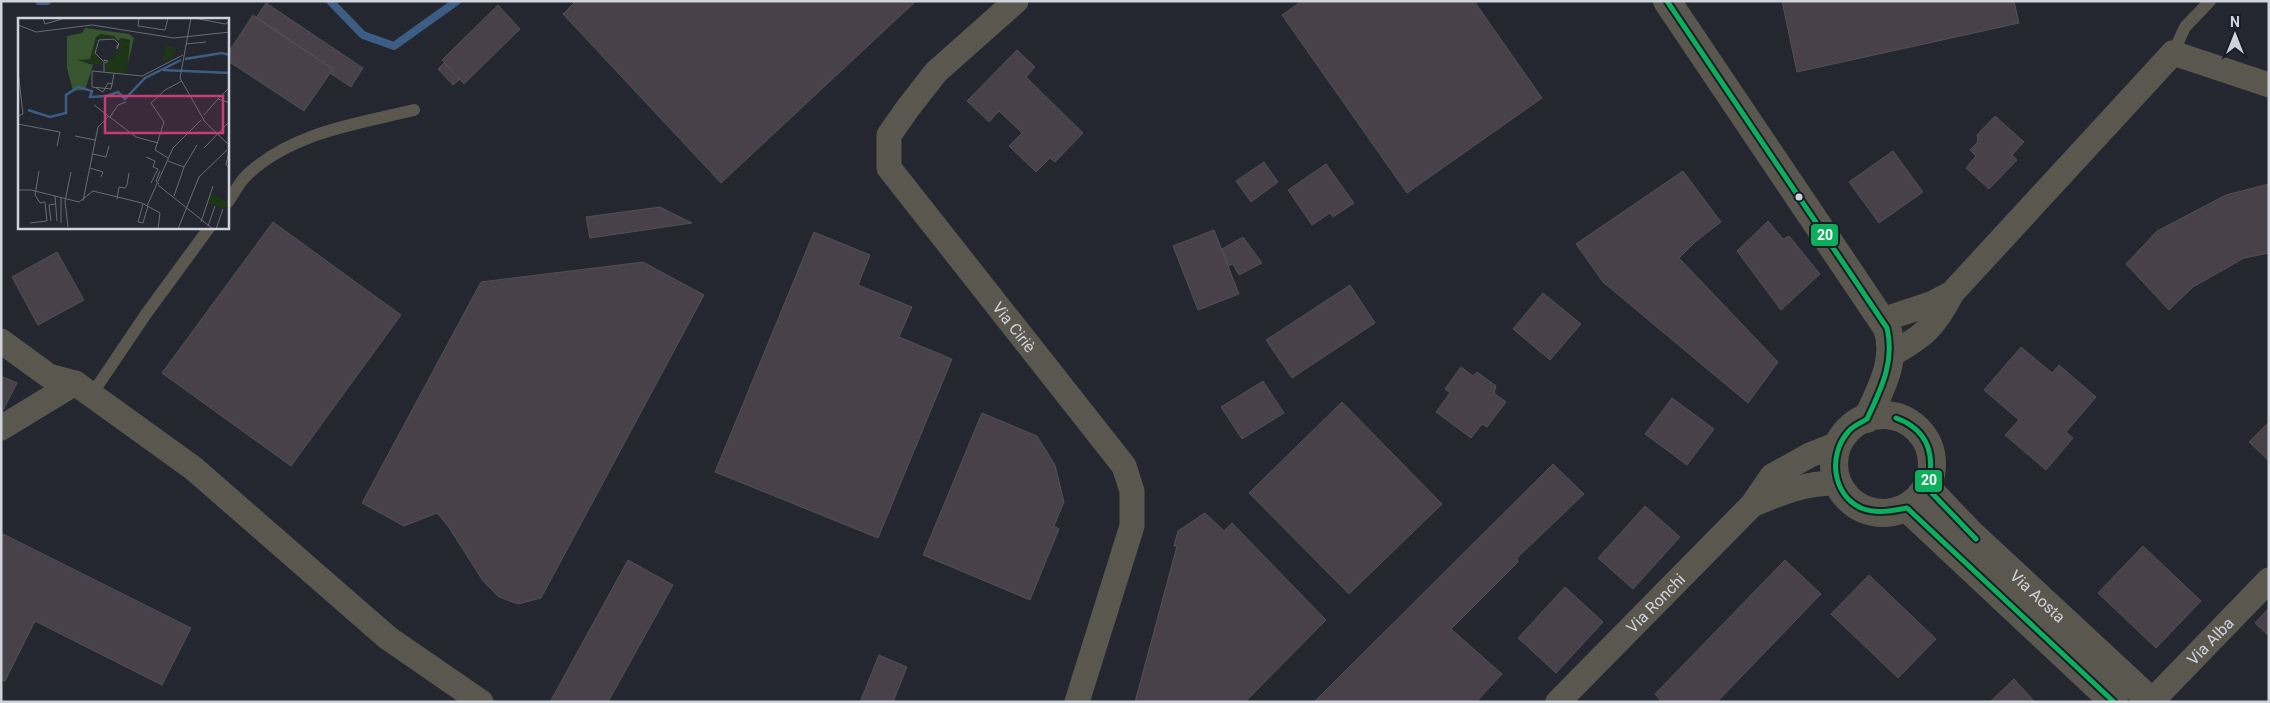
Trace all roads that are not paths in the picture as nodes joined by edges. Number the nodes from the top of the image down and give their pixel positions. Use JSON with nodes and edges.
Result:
{"nodes":[{"id":1,"x":1016,"y":1,"type":"edge"},
{"id":2,"x":1667,"y":1,"type":"edge"},
{"id":3,"x":2210,"y":1,"type":"edge"},
{"id":4,"x":2173,"y":53,"type":"junction"},
{"id":5,"x":2269,"y":85,"type":"edge"},
{"id":6,"x":414,"y":110,"type":"dead end"},
{"id":7,"x":229,"y":201,"type":"edge"},
{"id":8,"x":208,"y":229,"type":"edge"},
{"id":9,"x":1952,"y":293,"type":"junction"},
{"id":10,"x":1882,"y":320,"type":"junction"},
{"id":11,"x":1,"y":341,"type":"edge"},
{"id":12,"x":1888,"y":367,"type":"junction"},
{"id":13,"x":83,"y":389,"type":"junction"},
{"id":14,"x":1896,"y":418,"type":"junction"},
{"id":15,"x":1867,"y":419,"type":"junction"},
{"id":16,"x":1,"y":428,"type":"edge"},
{"id":17,"x":1838,"y":444,"type":"junction"},
{"id":18,"x":1838,"y":483,"type":"junction"},
{"id":19,"x":1927,"y":488,"type":"junction"},
{"id":20,"x":1752,"y":505,"type":"junction"},
{"id":21,"x":1906,"y":508,"type":"junction"},
{"id":22,"x":2269,"y":580,"type":"edge"},
{"id":23,"x":2151,"y":701,"type":"edge"},
{"id":24,"x":481,"y":702,"type":"edge"},
{"id":25,"x":1077,"y":702,"type":"edge"},
{"id":26,"x":1558,"y":702,"type":"edge"},
{"id":27,"x":2114,"y":702,"type":"edge"}],
"edges":[{"from":1,"to":25,"type":"street","name":"Via Ciriè"},
{"from":2,"to":10,"type":"street"},
{"from":3,"to":4,"type":"lane"},
{"from":4,"to":5,"type":"street"},
{"from":4,"to":9,"type":"street"},
{"from":6,"to":7,"type":"lane"},
{"from":8,"to":13,"type":"lane"},
{"from":9,"to":10,"type":"street"},
{"from":9,"to":12,"type":"street"},
{"from":10,"to":12,"type":"street"},
{"from":11,"to":13,"type":"street"},
{"from":12,"to":14,"type":"street"},
{"from":12,"to":15,"type":"street"},
{"from":13,"to":16,"type":"street"},
{"from":13,"to":24,"type":"street"},
{"from":14,"to":15,"type":"street"},
{"from":14,"to":19,"type":"street"},
{"from":15,"to":17,"type":"street"},
{"from":17,"to":18,"type":"street"},
{"from":17,"to":20,"type":"street","name":"Via Ronchi"},
{"from":18,"to":20,"type":"street","name":"Via Ronchi"},
{"from":18,"to":21,"type":"street"},
{"from":19,"to":21,"type":"street"},
{"from":19,"to":23,"type":"street","name":"Via Aosta"},
{"from":20,"to":26,"type":"street","name":"Via Ronchi"},
{"from":21,"to":27,"type":"street","name":"Via Aosta"},
{"from":22,"to":23,"type":"street","name":"Via Alba"}]}
